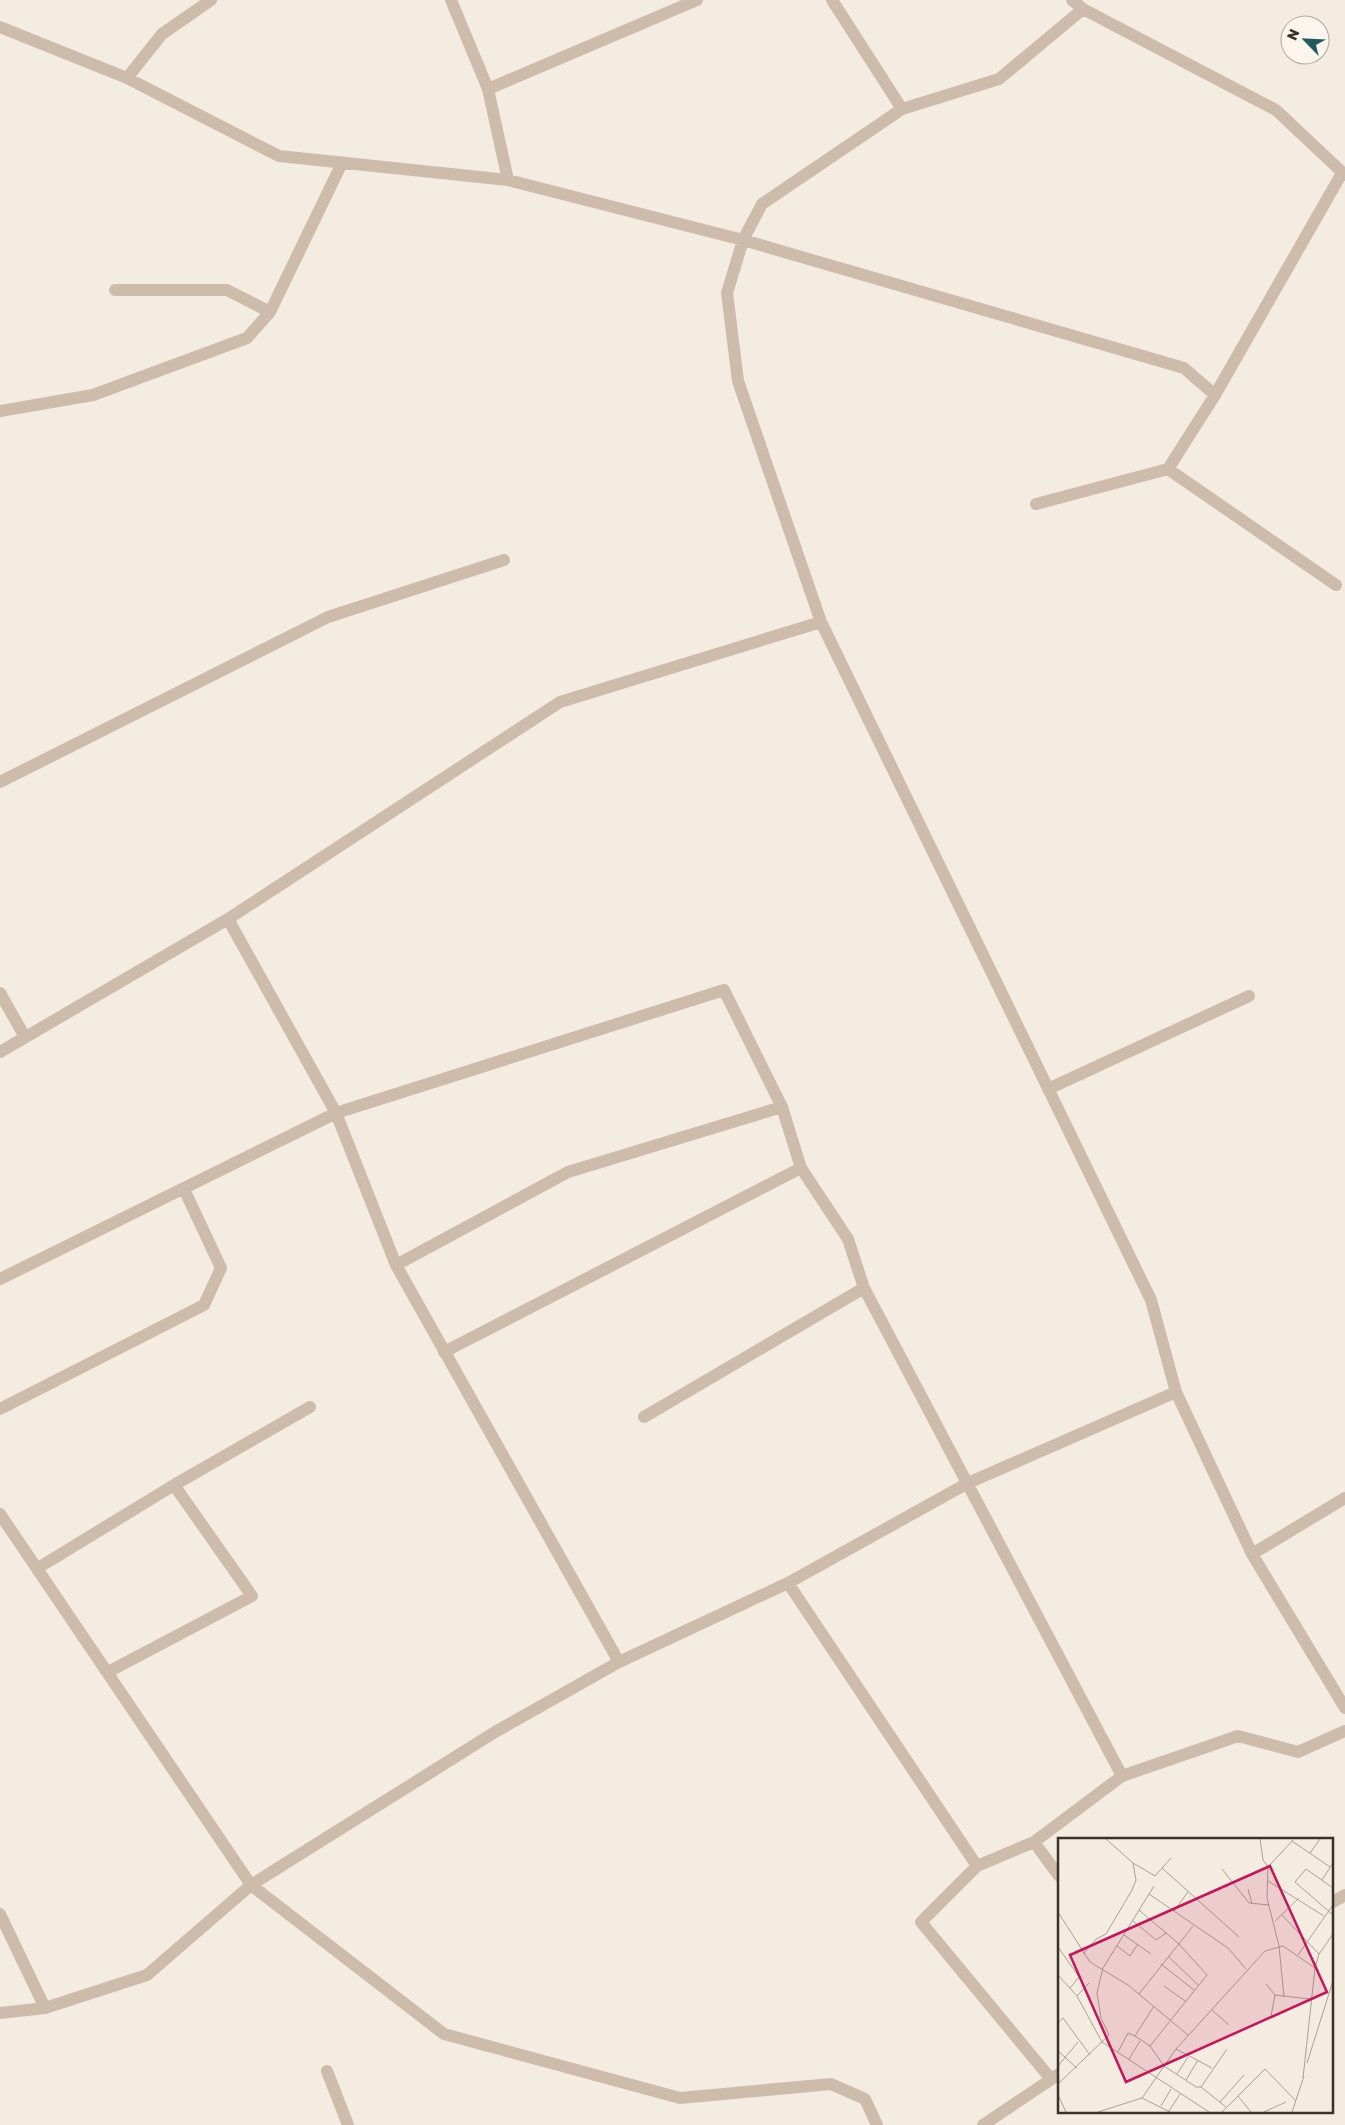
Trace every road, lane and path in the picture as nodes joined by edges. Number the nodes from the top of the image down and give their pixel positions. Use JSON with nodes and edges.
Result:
{"nodes":[{"id":1,"x":211,"y":0,"type":"edge"},
{"id":2,"x":451,"y":0,"type":"edge"},
{"id":3,"x":697,"y":0,"type":"edge"},
{"id":4,"x":832,"y":0,"type":"edge"},
{"id":5,"x":1072,"y":0,"type":"edge"},
{"id":6,"x":1083,"y":9,"type":"junction"},
{"id":7,"x":0,"y":27,"type":"edge"},
{"id":8,"x":127,"y":78,"type":"junction"},
{"id":9,"x":488,"y":89,"type":"junction"},
{"id":10,"x":902,"y":109,"type":"junction"},
{"id":11,"x":342,"y":163,"type":"junction"},
{"id":12,"x":1344,"y":174,"type":"edge"},
{"id":13,"x":508,"y":180,"type":"junction"},
{"id":14,"x":742,"y":240,"type":"junction"},
{"id":15,"x":114,"y":290,"type":"dead end"},
{"id":16,"x":270,"y":312,"type":"junction"},
{"id":17,"x":1215,"y":395,"type":"junction"},
{"id":18,"x":0,"y":411,"type":"edge"},
{"id":19,"x":1168,"y":469,"type":"junction"},
{"id":20,"x":1036,"y":504,"type":"dead end"},
{"id":21,"x":504,"y":560,"type":"dead end"},
{"id":22,"x":1336,"y":585,"type":"dead end"},
{"id":23,"x":821,"y":622,"type":"junction"},
{"id":24,"x":0,"y":782,"type":"edge"},
{"id":25,"x":228,"y":918,"type":"junction"},
{"id":26,"x":0,"y":994,"type":"edge"},
{"id":27,"x":1249,"y":996,"type":"dead end"},
{"id":28,"x":25,"y":1037,"type":"junction"},
{"id":29,"x":0,"y":1052,"type":"edge"},
{"id":30,"x":1048,"y":1089,"type":"junction"},
{"id":31,"x":782,"y":1107,"type":"junction"},
{"id":32,"x":336,"y":1113,"type":"junction"},
{"id":33,"x":801,"y":1168,"type":"junction"},
{"id":34,"x":184,"y":1189,"type":"junction"},
{"id":35,"x":396,"y":1265,"type":"junction"},
{"id":36,"x":0,"y":1279,"type":"edge"},
{"id":37,"x":864,"y":1288,"type":"junction"},
{"id":38,"x":444,"y":1352,"type":"junction"},
{"id":39,"x":1176,"y":1392,"type":"junction"},
{"id":40,"x":310,"y":1407,"type":"dead end"},
{"id":41,"x":0,"y":1409,"type":"edge"},
{"id":42,"x":644,"y":1417,"type":"dead end"},
{"id":43,"x":968,"y":1483,"type":"junction"},
{"id":44,"x":174,"y":1485,"type":"junction"},
{"id":45,"x":1345,"y":1498,"type":"edge"},
{"id":46,"x":0,"y":1514,"type":"edge"},
{"id":47,"x":1252,"y":1554,"type":"junction"},
{"id":48,"x":38,"y":1568,"type":"junction"},
{"id":49,"x":788,"y":1583,"type":"junction"},
{"id":50,"x":619,"y":1662,"type":"junction"},
{"id":51,"x":108,"y":1672,"type":"junction"},
{"id":52,"x":1345,"y":1708,"type":"edge"},
{"id":53,"x":1345,"y":1731,"type":"edge"},
{"id":54,"x":1122,"y":1776,"type":"junction"},
{"id":55,"x":1034,"y":1842,"type":"junction"},
{"id":56,"x":977,"y":1866,"type":"junction"},
{"id":57,"x":1058,"y":1875,"type":"edge"},
{"id":58,"x":251,"y":1885,"type":"junction"},
{"id":59,"x":1345,"y":1894,"type":"edge"},
{"id":60,"x":1332,"y":1902,"type":"edge"},
{"id":61,"x":0,"y":1914,"type":"edge"},
{"id":62,"x":45,"y":2008,"type":"junction"},
{"id":63,"x":0,"y":2013,"type":"edge"},
{"id":64,"x":327,"y":2071,"type":"dead end"},
{"id":65,"x":1055,"y":2077,"type":"edge"},
{"id":66,"x":348,"y":2125,"type":"edge"},
{"id":67,"x":877,"y":2125,"type":"edge"},
{"id":68,"x":983,"y":2125,"type":"edge"}],
"edges":[{"from":1,"to":8,"type":"street"},
{"from":2,"to":9,"type":"street"},
{"from":3,"to":9,"type":"street"},
{"from":4,"to":10,"type":"street"},
{"from":5,"to":6,"type":"street"},
{"from":6,"to":10,"type":"street"},
{"from":6,"to":12,"type":"street"},
{"from":7,"to":8,"type":"street"},
{"from":8,"to":11,"type":"street"},
{"from":9,"to":13,"type":"street"},
{"from":10,"to":14,"type":"street"},
{"from":11,"to":13,"type":"street"},
{"from":11,"to":16,"type":"street"},
{"from":12,"to":17,"type":"street"},
{"from":13,"to":14,"type":"street"},
{"from":14,"to":17,"type":"street"},
{"from":14,"to":23,"type":"street"},
{"from":15,"to":16,"type":"street"},
{"from":16,"to":18,"type":"street"},
{"from":17,"to":19,"type":"street"},
{"from":19,"to":20,"type":"street"},
{"from":19,"to":22,"type":"street"},
{"from":21,"to":24,"type":"street"},
{"from":23,"to":25,"type":"street"},
{"from":23,"to":30,"type":"street"},
{"from":25,"to":28,"type":"street"},
{"from":25,"to":32,"type":"street"},
{"from":26,"to":28,"type":"street"},
{"from":27,"to":30,"type":"street"},
{"from":28,"to":29,"type":"street"},
{"from":30,"to":39,"type":"street"},
{"from":31,"to":32,"type":"street"},
{"from":31,"to":33,"type":"street"},
{"from":31,"to":35,"type":"street"},
{"from":32,"to":34,"type":"street"},
{"from":32,"to":35,"type":"street"},
{"from":33,"to":37,"type":"street"},
{"from":33,"to":38,"type":"street"},
{"from":34,"to":36,"type":"street"},
{"from":34,"to":41,"type":"street"},
{"from":35,"to":38,"type":"street"},
{"from":37,"to":42,"type":"street"},
{"from":37,"to":43,"type":"street"},
{"from":38,"to":50,"type":"street"},
{"from":39,"to":43,"type":"street"},
{"from":39,"to":47,"type":"street"},
{"from":40,"to":44,"type":"street"},
{"from":43,"to":49,"type":"street"},
{"from":43,"to":54,"type":"street"},
{"from":44,"to":48,"type":"street"},
{"from":44,"to":51,"type":"street"},
{"from":45,"to":47,"type":"street"},
{"from":46,"to":48,"type":"street"},
{"from":47,"to":52,"type":"street"},
{"from":48,"to":51,"type":"street"},
{"from":49,"to":50,"type":"street"},
{"from":49,"to":56,"type":"street"},
{"from":50,"to":58,"type":"street"},
{"from":51,"to":58,"type":"street"},
{"from":53,"to":54,"type":"street"},
{"from":54,"to":55,"type":"street"},
{"from":55,"to":56,"type":"street"},
{"from":55,"to":57,"type":"street"},
{"from":56,"to":65,"type":"street"},
{"from":58,"to":62,"type":"street"},
{"from":58,"to":67,"type":"street"},
{"from":59,"to":60,"type":"street"},
{"from":61,"to":62,"type":"street"},
{"from":62,"to":63,"type":"street"},
{"from":64,"to":66,"type":"street"},
{"from":65,"to":68,"type":"street"}]}
